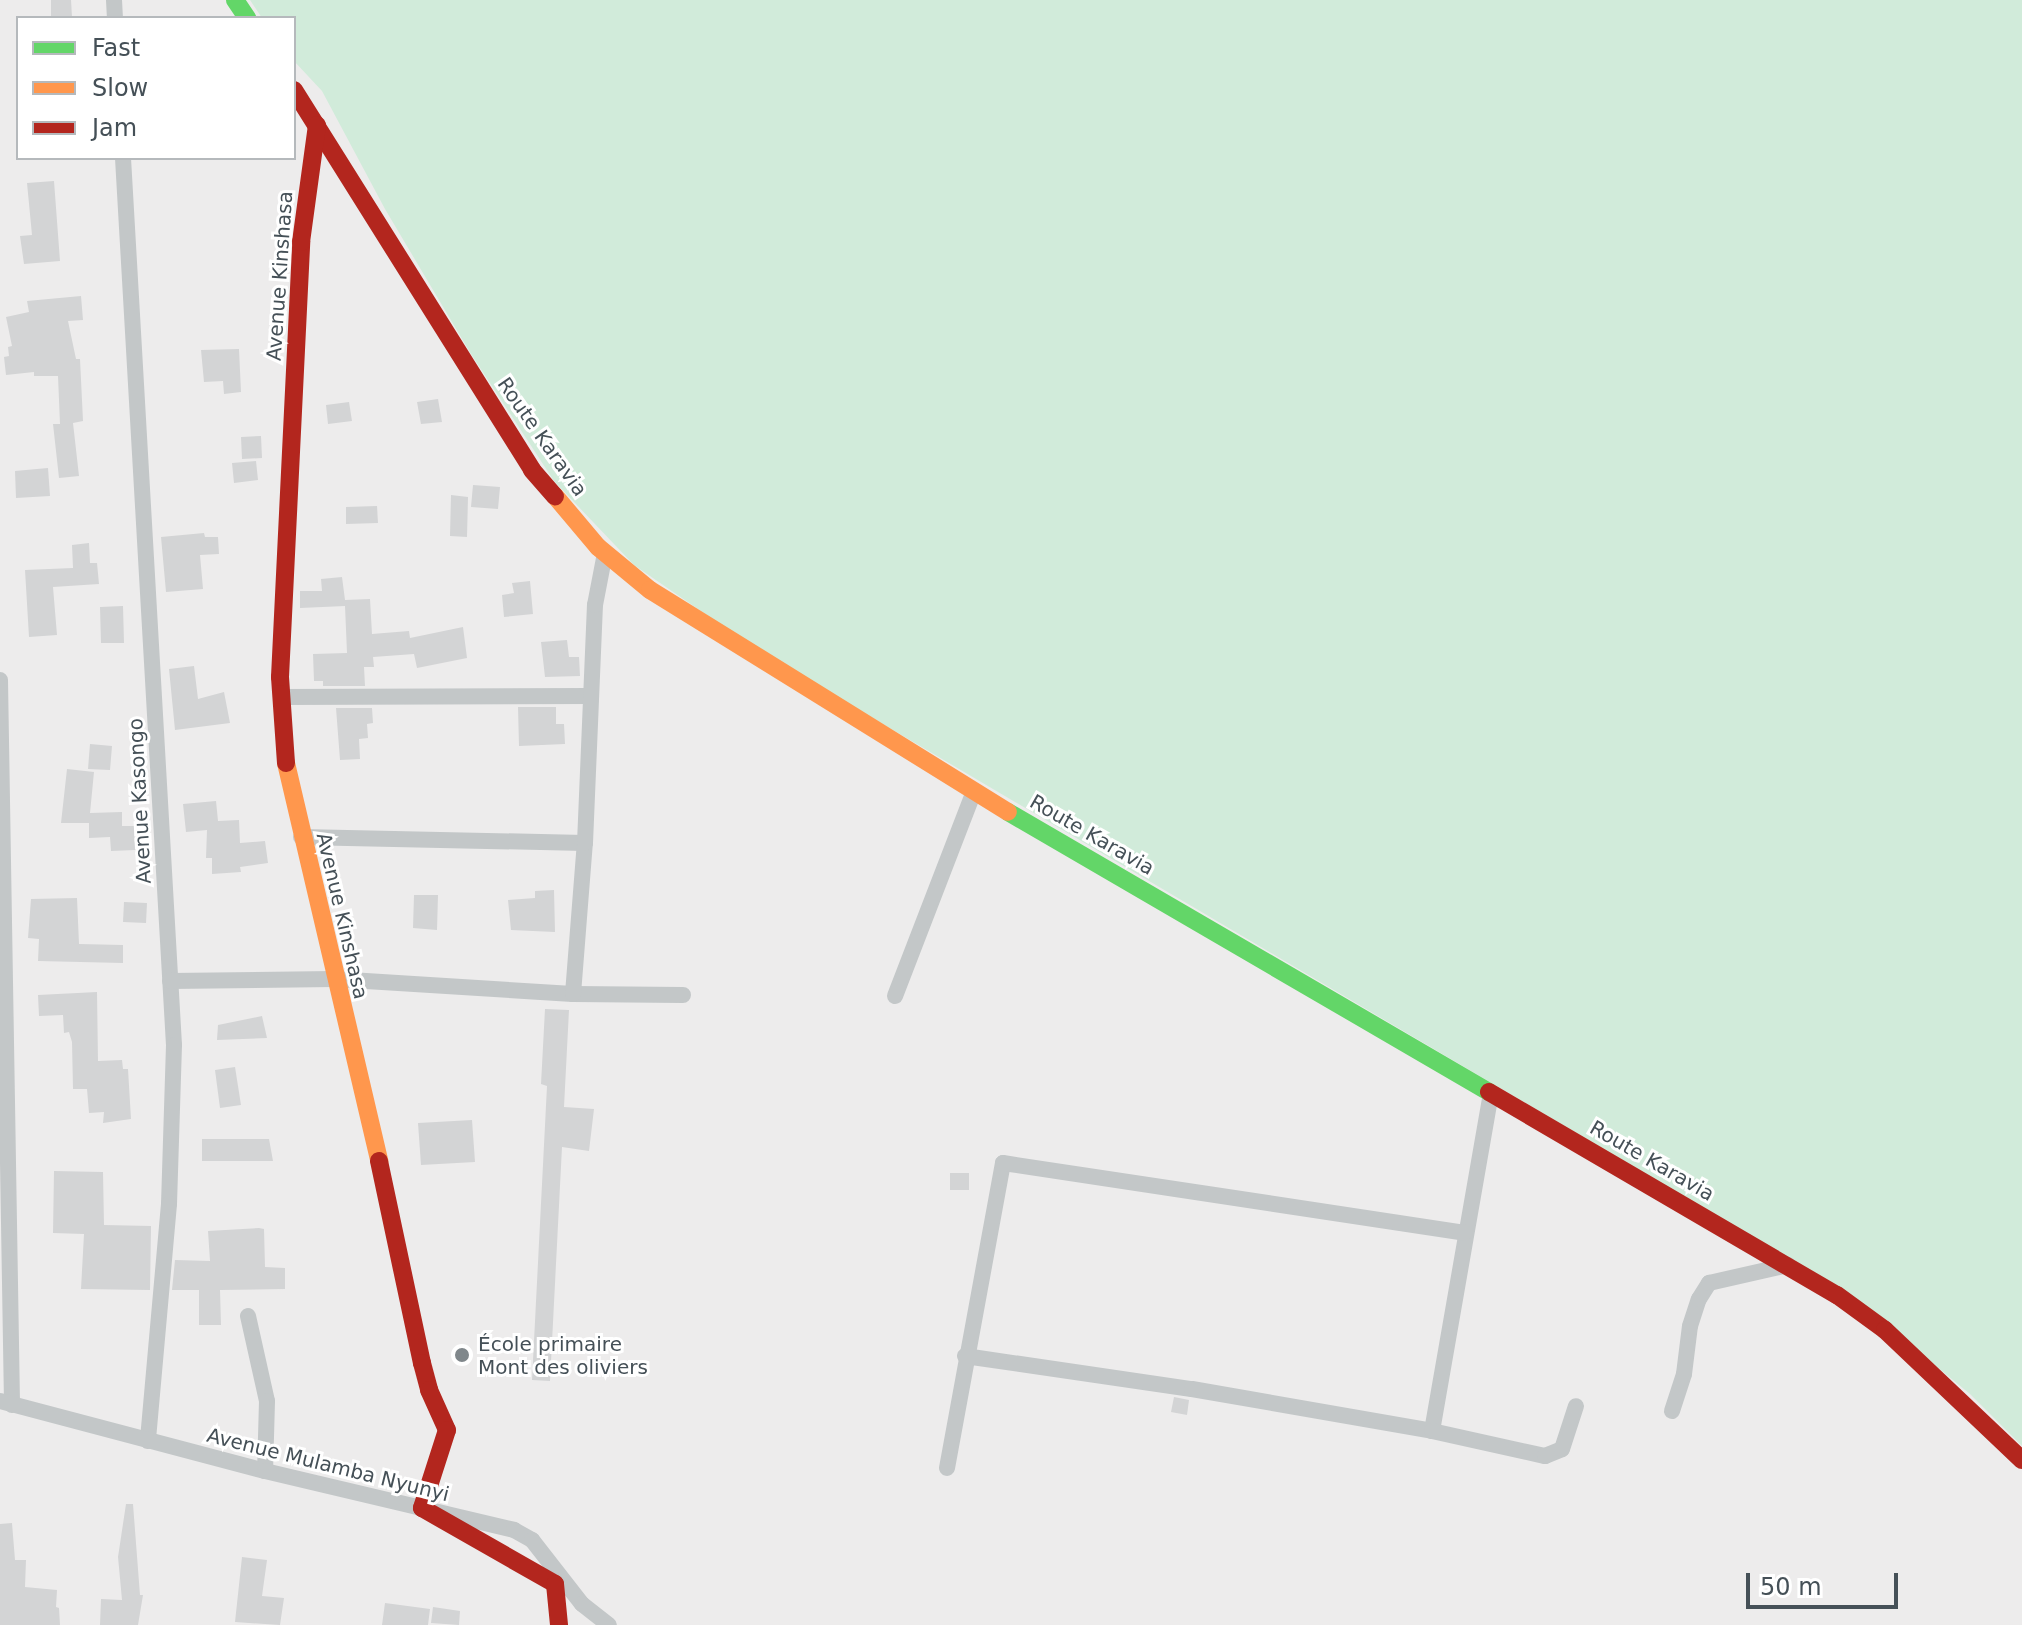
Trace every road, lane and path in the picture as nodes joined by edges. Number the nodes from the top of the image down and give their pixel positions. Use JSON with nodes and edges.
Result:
{"nodes":[{"id":1,"x":296,"y":93,"type":"edge"},
{"id":2,"x":317,"y":125,"type":"junction"},
{"id":3,"x":123,"y":160,"type":"edge"},
{"id":4,"x":605,"y":553,"type":"junction"},
{"id":5,"x":0,"y":680,"type":"edge"},
{"id":6,"x":591,"y":696,"type":"junction"},
{"id":7,"x":281,"y":697,"type":"junction"},
{"id":8,"x":974,"y":791,"type":"junction"},
{"id":9,"x":301,"y":837,"type":"junction"},
{"id":10,"x":585,"y":843,"type":"junction"},
{"id":11,"x":334,"y":979,"type":"junction"},
{"id":12,"x":170,"y":981,"type":"junction"},
{"id":13,"x":573,"y":994,"type":"junction"},
{"id":14,"x":683,"y":995,"type":"dead end"},
{"id":15,"x":895,"y":996,"type":"dead end"},
{"id":16,"x":1491,"y":1093,"type":"junction"},
{"id":17,"x":1465,"y":1233,"type":"junction"},
{"id":18,"x":1788,"y":1265,"type":"junction"},
{"id":19,"x":248,"y":1316,"type":"dead end"},
{"id":20,"x":965,"y":1356,"type":"junction"},
{"id":21,"x":6,"y":1403,"type":"edge"},
{"id":22,"x":1576,"y":1406,"type":"dead end"},
{"id":23,"x":1672,"y":1411,"type":"dead end"},
{"id":24,"x":1432,"y":1431,"type":"junction"},
{"id":25,"x":148,"y":1441,"type":"junction"},
{"id":26,"x":2022,"y":1460,"type":"edge"},
{"id":27,"x":947,"y":1468,"type":"dead end"},
{"id":28,"x":265,"y":1471,"type":"junction"},
{"id":29,"x":422,"y":1508,"type":"junction"},
{"id":30,"x":559,"y":1625,"type":"edge"},
{"id":31,"x":609,"y":1625,"type":"edge"}],
"edges":[{"from":1,"to":2,"type":"street","name":"Route Karavia"},
{"from":2,"to":4,"type":"street","name":"Route Karavia"},
{"from":2,"to":7,"type":"street","name":"Avenue Kinshasa"},
{"from":3,"to":12,"type":"street","name":"Avenue Kasongo"},
{"from":4,"to":6,"type":"street"},
{"from":4,"to":8,"type":"street","name":"Route Karavia"},
{"from":5,"to":21,"type":"street"},
{"from":6,"to":7,"type":"street"},
{"from":6,"to":10,"type":"street"},
{"from":7,"to":9,"type":"street","name":"Avenue Kinshasa"},
{"from":8,"to":15,"type":"street"},
{"from":8,"to":16,"type":"street","name":"Route Karavia"},
{"from":9,"to":10,"type":"street"},
{"from":9,"to":11,"type":"street","name":"Avenue Kinshasa"},
{"from":10,"to":13,"type":"street"},
{"from":11,"to":12,"type":"street"},
{"from":11,"to":13,"type":"street"},
{"from":11,"to":29,"type":"street","name":"Avenue Kinshasa"},
{"from":12,"to":25,"type":"street","name":"Avenue Kasongo"},
{"from":13,"to":14,"type":"street"},
{"from":16,"to":17,"type":"street"},
{"from":16,"to":18,"type":"street","name":"Route Karavia"},
{"from":17,"to":20,"type":"street"},
{"from":17,"to":24,"type":"street"},
{"from":18,"to":23,"type":"street"},
{"from":18,"to":26,"type":"street","name":"Route Karavia"},
{"from":19,"to":28,"type":"street"},
{"from":20,"to":24,"type":"street"},
{"from":20,"to":27,"type":"street"},
{"from":21,"to":25,"type":"street","name":"Avenue Mulamba Nyunyi"},
{"from":22,"to":24,"type":"street"},
{"from":25,"to":28,"type":"street","name":"Avenue Mulamba Nyunyi"},
{"from":28,"to":29,"type":"street","name":"Avenue Mulamba Nyunyi"},
{"from":29,"to":30,"type":"street"},
{"from":29,"to":31,"type":"street","name":"Avenue Mulamba Nyunyi"}]}
